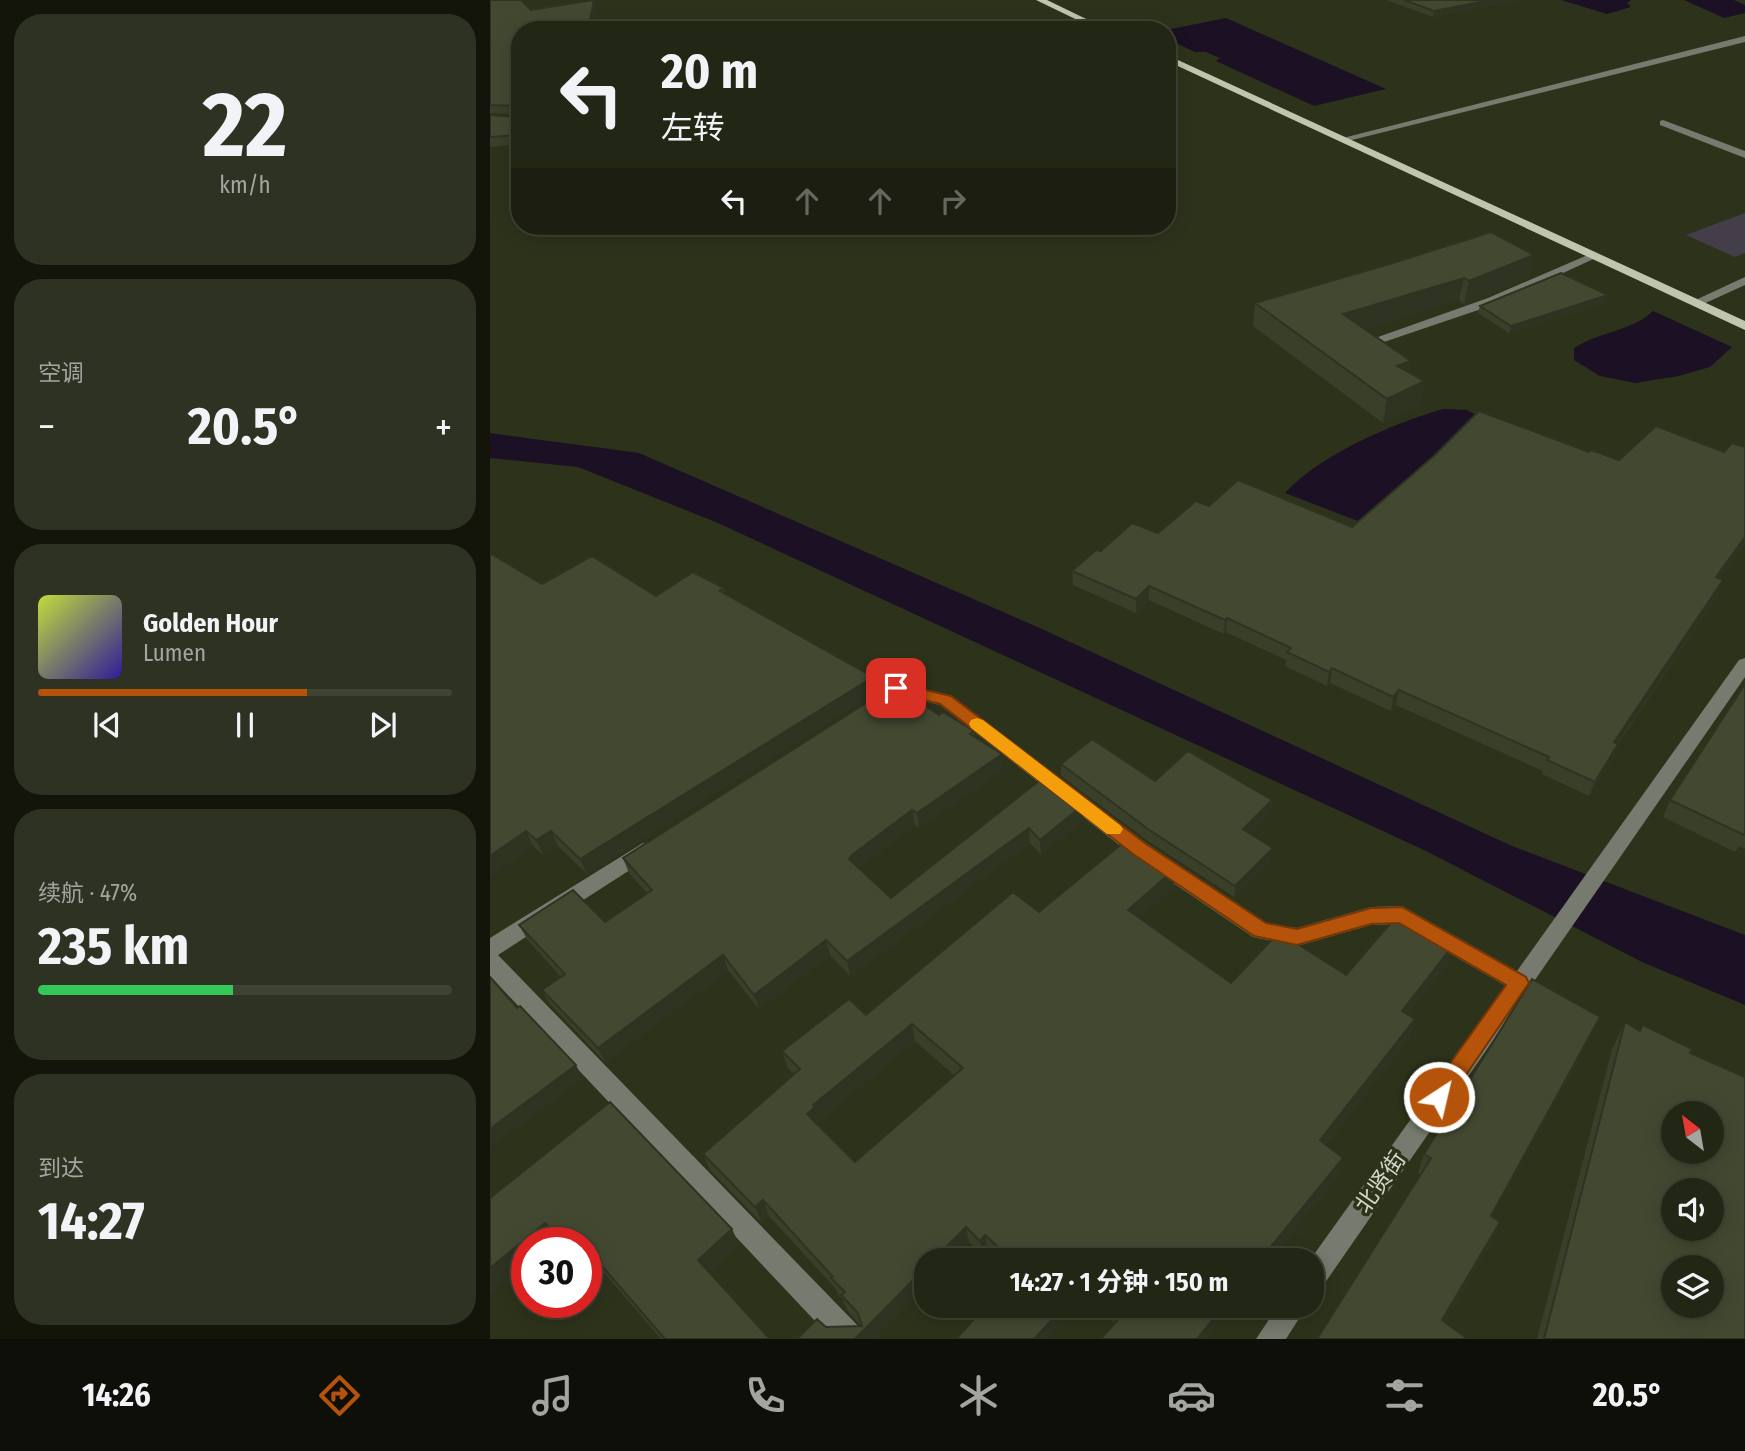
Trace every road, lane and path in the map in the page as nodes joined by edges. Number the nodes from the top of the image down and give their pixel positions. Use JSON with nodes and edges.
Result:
{"nodes":[{"id":1,"x":1040,"y":0,"type":"edge"},
{"id":2,"x":1086,"y":21,"type":"edge"},
{"id":3,"x":1745,"y":39,"type":"edge"},
{"id":4,"x":1176,"y":62,"type":"edge"},
{"id":5,"x":1663,"y":123,"type":"dead end"},
{"id":6,"x":1344,"y":139,"type":"junction"},
{"id":7,"x":1745,"y":155,"type":"edge"},
{"id":8,"x":1594,"y":256,"type":"junction"},
{"id":9,"x":1745,"y":281,"type":"edge"},
{"id":10,"x":1695,"y":303,"type":"junction"},
{"id":11,"x":1745,"y":326,"type":"edge"},
{"id":12,"x":1370,"y":342,"type":"edge"},
{"id":13,"x":1745,"y":664,"type":"edge"},
{"id":14,"x":861,"y":710,"type":"edge"},
{"id":15,"x":664,"y":837,"type":"edge"},
{"id":16,"x":490,"y":949,"type":"edge"},
{"id":17,"x":490,"y":961,"type":"edge"},
{"id":18,"x":1519,"y":983,"type":"junction"},
{"id":19,"x":1324,"y":1262,"type":"edge"},
{"id":20,"x":1285,"y":1318,"type":"edge"},
{"id":21,"x":851,"y":1339,"type":"edge"},
{"id":22,"x":1270,"y":1339,"type":"edge"}],
"edges":[{"from":1,"to":2,"type":"main road"},
{"from":3,"to":6,"type":"street"},
{"from":4,"to":6,"type":"main road"},
{"from":5,"to":7,"type":"street"},
{"from":6,"to":8,"type":"main road"},
{"from":8,"to":10,"type":"main road"},
{"from":8,"to":12,"type":"street"},
{"from":9,"to":10,"type":"street"},
{"from":10,"to":11,"type":"main road"},
{"from":13,"to":18,"type":"street","name":"北贤街"},
{"from":14,"to":18,"type":"street"},
{"from":15,"to":16,"type":"street"},
{"from":17,"to":21,"type":"street"},
{"from":18,"to":19,"type":"street","name":"北贤街"},
{"from":20,"to":22,"type":"street"}]}
